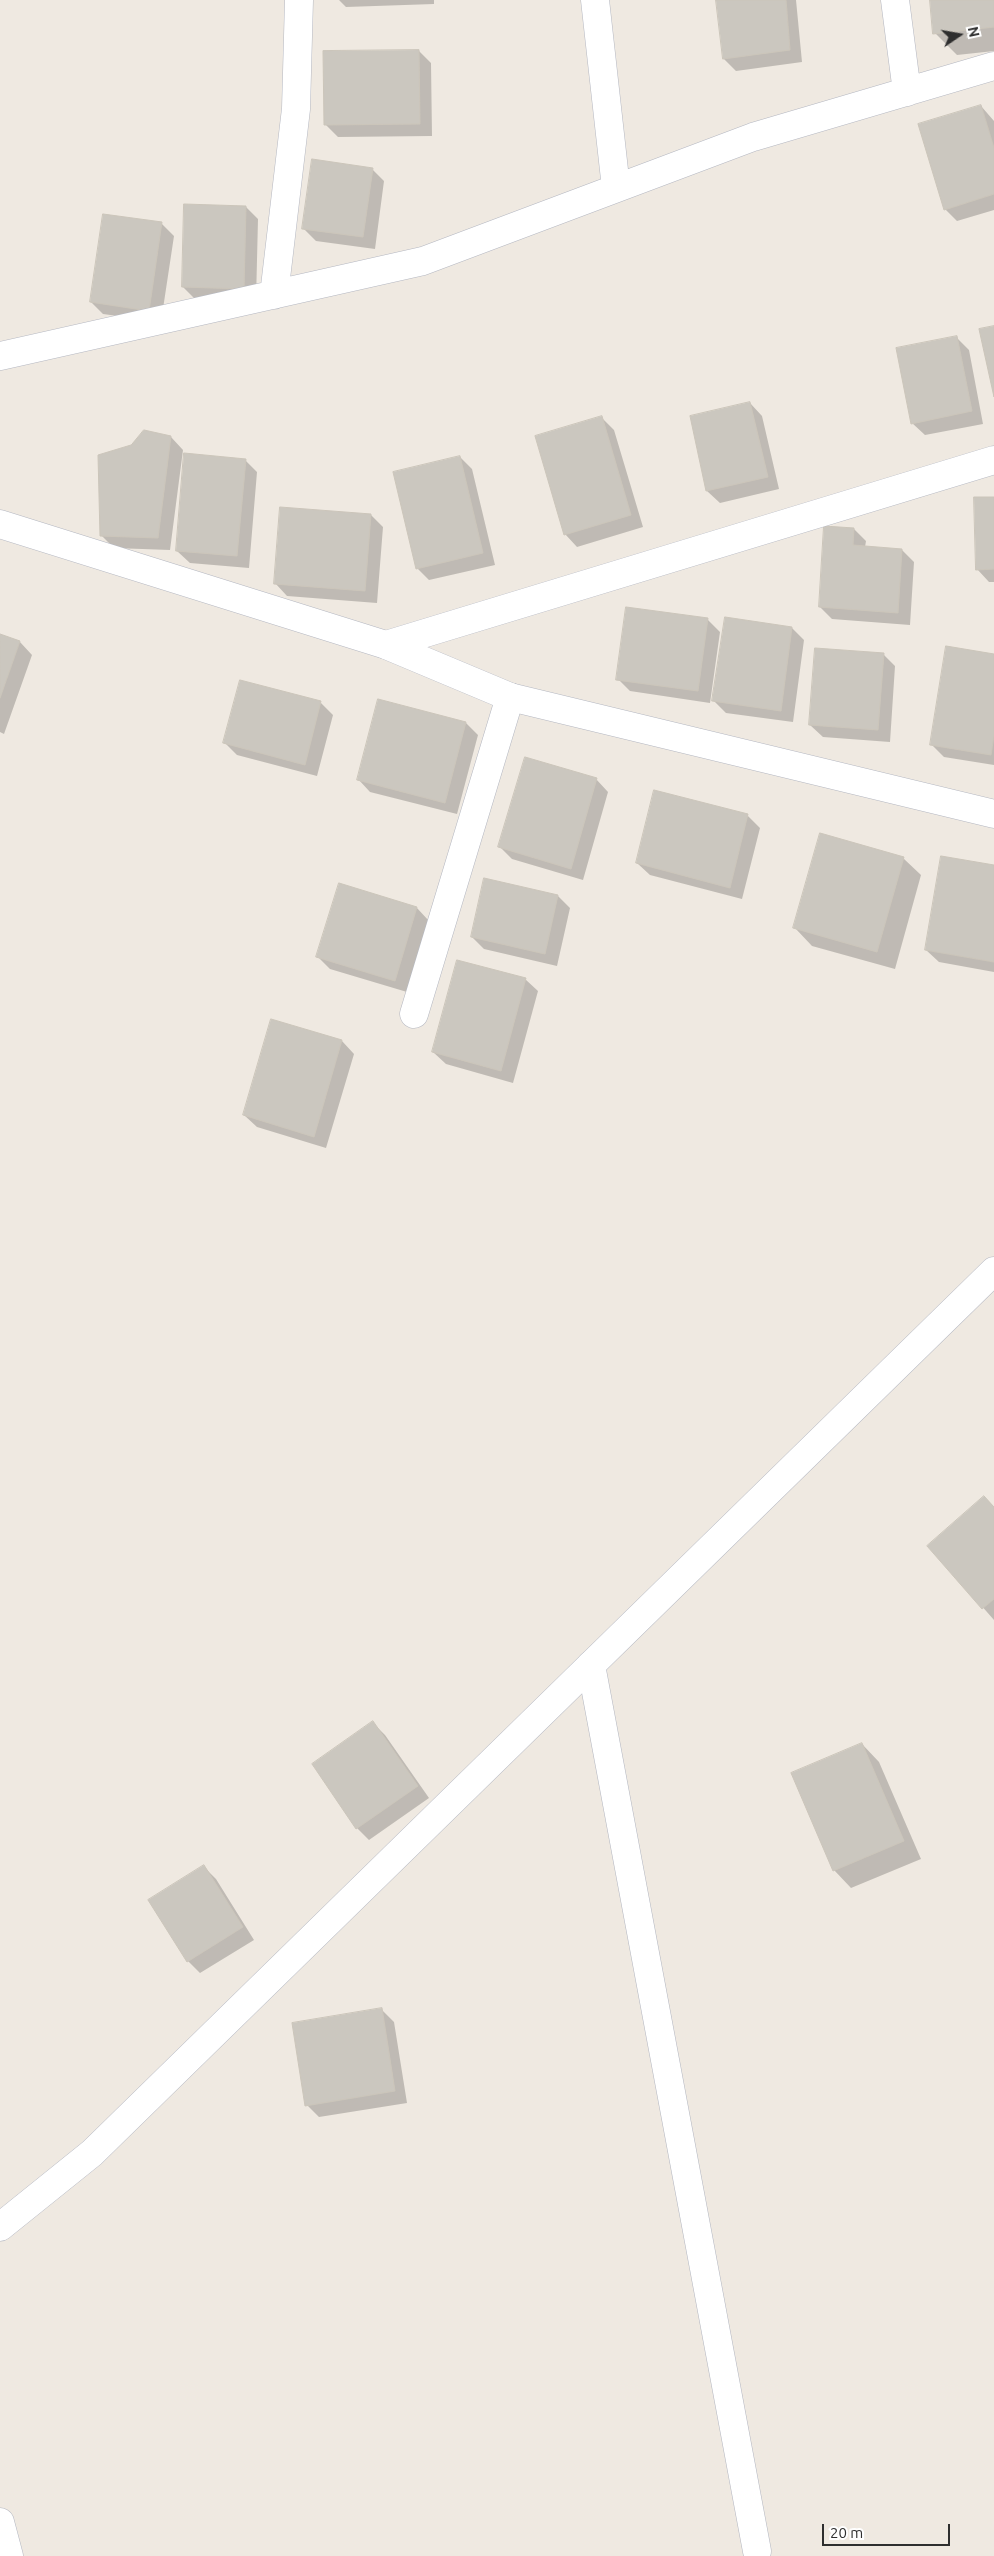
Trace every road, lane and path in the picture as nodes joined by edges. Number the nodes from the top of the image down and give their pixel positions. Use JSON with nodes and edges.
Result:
{"nodes":[{"id":1,"x":299,"y":0,"type":"edge"},
{"id":2,"x":595,"y":0,"type":"edge"},
{"id":3,"x":895,"y":0,"type":"edge"},
{"id":4,"x":994,"y":66,"type":"edge"},
{"id":5,"x":907,"y":92,"type":"junction"},
{"id":6,"x":616,"y":188,"type":"junction"},
{"id":7,"x":274,"y":295,"type":"junction"},
{"id":8,"x":0,"y":356,"type":"edge"},
{"id":9,"x":994,"y":460,"type":"edge"},
{"id":10,"x":0,"y":524,"type":"edge"},
{"id":11,"x":386,"y":645,"type":"junction"},
{"id":12,"x":510,"y":697,"type":"junction"},
{"id":13,"x":994,"y":814,"type":"edge"},
{"id":14,"x":414,"y":1014,"type":"dead end"},
{"id":15,"x":994,"y":1272,"type":"edge"},
{"id":16,"x":591,"y":1666,"type":"junction"},
{"id":17,"x":0,"y":2227,"type":"edge"},
{"id":18,"x":0,"y":2522,"type":"edge"},
{"id":19,"x":757,"y":2551,"type":"dead end"},
{"id":20,"x":9,"y":2556,"type":"edge"}],
"edges":[{"from":1,"to":7,"type":"street"},
{"from":2,"to":6,"type":"street"},
{"from":3,"to":5,"type":"street"},
{"from":4,"to":5,"type":"street"},
{"from":5,"to":6,"type":"street"},
{"from":6,"to":7,"type":"street"},
{"from":7,"to":8,"type":"street"},
{"from":9,"to":11,"type":"street"},
{"from":10,"to":11,"type":"street"},
{"from":11,"to":12,"type":"street"},
{"from":12,"to":13,"type":"street"},
{"from":12,"to":14,"type":"street"},
{"from":15,"to":16,"type":"street"},
{"from":16,"to":17,"type":"street"},
{"from":16,"to":19,"type":"street"},
{"from":18,"to":20,"type":"street"}]}
